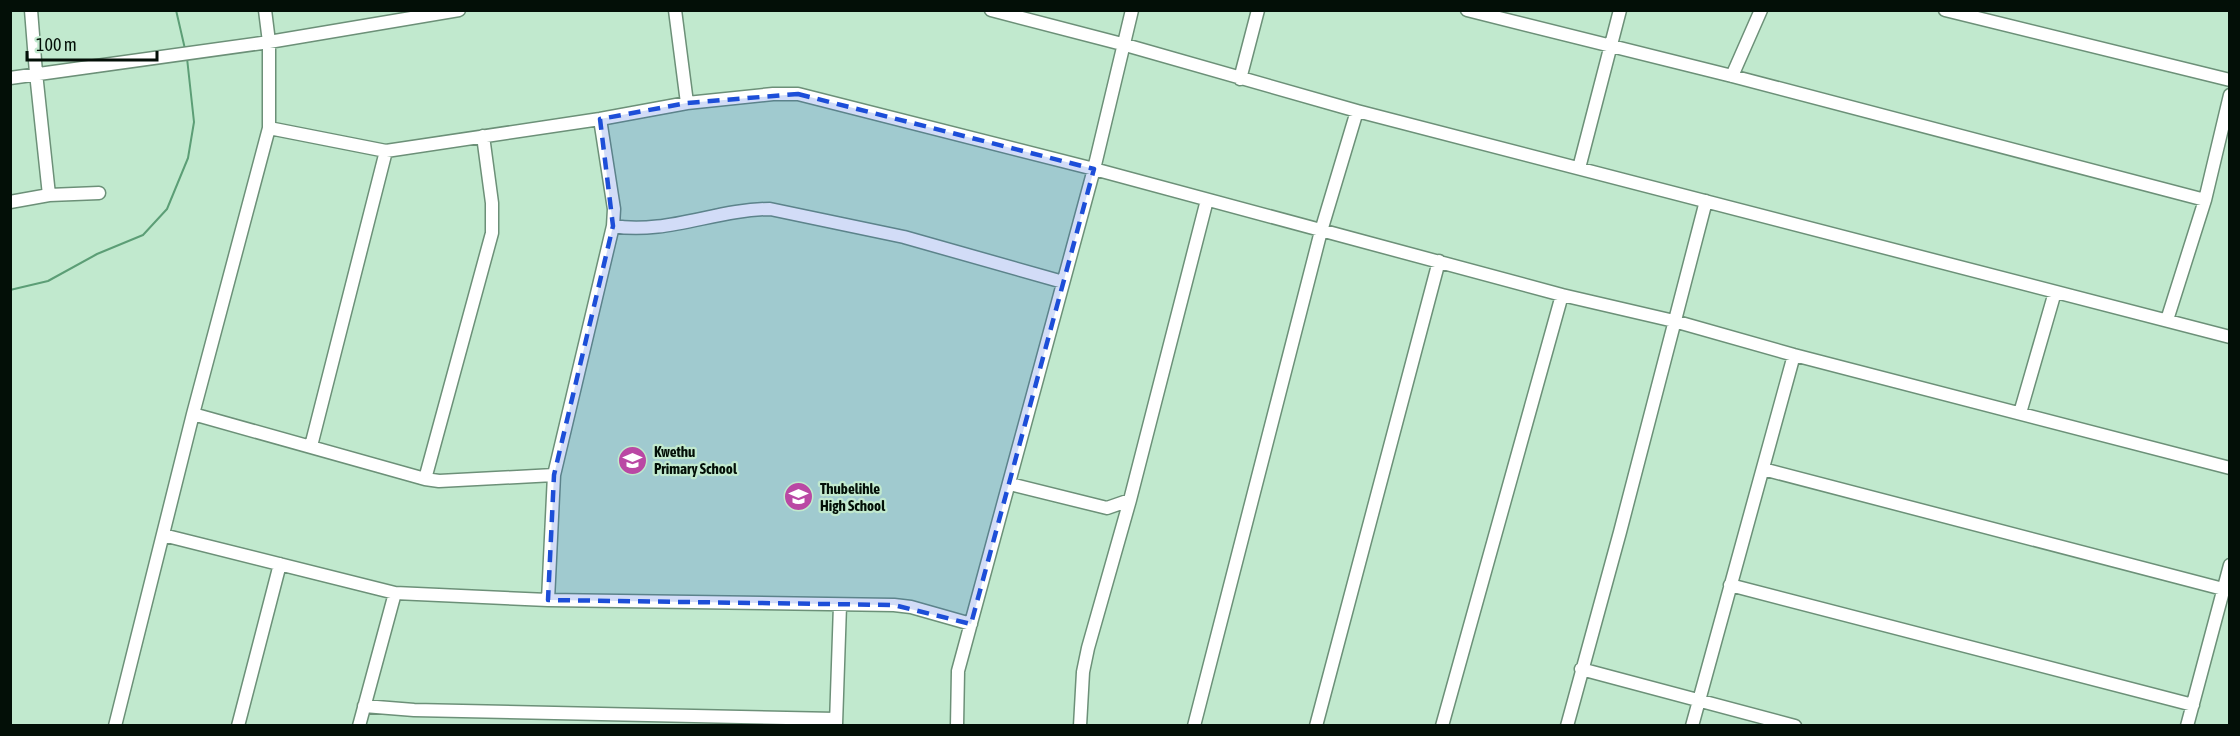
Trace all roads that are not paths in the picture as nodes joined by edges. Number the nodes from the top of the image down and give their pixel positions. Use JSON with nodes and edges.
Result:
{"nodes":[{"id":1,"x":32,"y":10,"type":"edge"},
{"id":2,"x":265,"y":10,"type":"edge"},
{"id":3,"x":459,"y":10,"type":"edge"},
{"id":4,"x":675,"y":10,"type":"edge"},
{"id":5,"x":991,"y":10,"type":"edge"},
{"id":6,"x":1132,"y":10,"type":"edge"},
{"id":7,"x":1258,"y":10,"type":"edge"},
{"id":8,"x":1467,"y":10,"type":"edge"},
{"id":9,"x":1620,"y":10,"type":"edge"},
{"id":10,"x":1761,"y":10,"type":"edge"},
{"id":11,"x":1945,"y":10,"type":"edge"},
{"id":12,"x":269,"y":42,"type":"junction"},
{"id":13,"x":1122,"y":44,"type":"junction"},
{"id":14,"x":1610,"y":47,"type":"junction"},
{"id":15,"x":36,"y":74,"type":"junction"},
{"id":16,"x":1732,"y":76,"type":"junction"},
{"id":17,"x":10,"y":78,"type":"edge"},
{"id":18,"x":1240,"y":79,"type":"junction"},
{"id":19,"x":2229,"y":80,"type":"edge"},
{"id":20,"x":2229,"y":95,"type":"edge"},
{"id":21,"x":687,"y":103,"type":"junction"},
{"id":22,"x":1357,"y":111,"type":"junction"},
{"id":23,"x":600,"y":119,"type":"junction"},
{"id":24,"x":269,"y":128,"type":"junction"},
{"id":25,"x":483,"y":136,"type":"junction"},
{"id":26,"x":386,"y":152,"type":"junction"},
{"id":27,"x":1579,"y":168,"type":"junction"},
{"id":28,"x":1094,"y":169,"type":"junction"},
{"id":29,"x":99,"y":193,"type":"dead end"},
{"id":30,"x":49,"y":195,"type":"junction"},
{"id":31,"x":1207,"y":200,"type":"junction"},
{"id":32,"x":2205,"y":200,"type":"junction"},
{"id":33,"x":1706,"y":201,"type":"junction"},
{"id":34,"x":10,"y":202,"type":"edge"},
{"id":35,"x":613,"y":226,"type":"junction"},
{"id":36,"x":1321,"y":231,"type":"junction"},
{"id":37,"x":1439,"y":261,"type":"junction"},
{"id":38,"x":1063,"y":282,"type":"junction"},
{"id":39,"x":2055,"y":292,"type":"junction"},
{"id":40,"x":1562,"y":295,"type":"junction"},
{"id":41,"x":2167,"y":320,"type":"junction"},
{"id":42,"x":1674,"y":321,"type":"junction"},
{"id":43,"x":2229,"y":337,"type":"edge"},
{"id":44,"x":1794,"y":355,"type":"junction"},
{"id":45,"x":2020,"y":412,"type":"junction"},
{"id":46,"x":193,"y":414,"type":"junction"},
{"id":47,"x":311,"y":446,"type":"junction"},
{"id":48,"x":2229,"y":468,"type":"edge"},
{"id":49,"x":1763,"y":469,"type":"junction"},
{"id":50,"x":554,"y":475,"type":"junction"},
{"id":51,"x":425,"y":479,"type":"junction"},
{"id":52,"x":1010,"y":484,"type":"junction"},
{"id":53,"x":1130,"y":500,"type":"junction"},
{"id":54,"x":162,"y":535,"type":"junction"},
{"id":55,"x":279,"y":564,"type":"junction"},
{"id":56,"x":2229,"y":565,"type":"edge"},
{"id":57,"x":1730,"y":585,"type":"junction"},
{"id":58,"x":2223,"y":589,"type":"junction"},
{"id":59,"x":395,"y":593,"type":"junction"},
{"id":60,"x":548,"y":600,"type":"junction"},
{"id":61,"x":840,"y":605,"type":"junction"},
{"id":62,"x":971,"y":624,"type":"junction"},
{"id":63,"x":1581,"y":669,"type":"junction"},
{"id":64,"x":1698,"y":701,"type":"junction"},
{"id":65,"x":2193,"y":705,"type":"junction"},
{"id":66,"x":364,"y":706,"type":"junction"},
{"id":67,"x":836,"y":722,"type":"edge"},
{"id":68,"x":115,"y":726,"type":"edge"},
{"id":69,"x":238,"y":726,"type":"edge"},
{"id":70,"x":359,"y":726,"type":"edge"},
{"id":71,"x":957,"y":726,"type":"edge"},
{"id":72,"x":1080,"y":726,"type":"edge"},
{"id":73,"x":1194,"y":726,"type":"edge"},
{"id":74,"x":1316,"y":726,"type":"edge"},
{"id":75,"x":1442,"y":726,"type":"edge"},
{"id":76,"x":1567,"y":726,"type":"edge"},
{"id":77,"x":1692,"y":726,"type":"edge"},
{"id":78,"x":1795,"y":726,"type":"edge"},
{"id":79,"x":2187,"y":726,"type":"edge"}],
"edges":[{"from":1,"to":15,"type":"street"},
{"from":2,"to":12,"type":"street"},
{"from":3,"to":12,"type":"street"},
{"from":4,"to":21,"type":"street"},
{"from":5,"to":13,"type":"street"},
{"from":6,"to":13,"type":"street"},
{"from":7,"to":18,"type":"street"},
{"from":8,"to":14,"type":"street"},
{"from":9,"to":14,"type":"street"},
{"from":10,"to":16,"type":"street"},
{"from":11,"to":19,"type":"street"},
{"from":12,"to":15,"type":"street"},
{"from":12,"to":24,"type":"street"},
{"from":13,"to":18,"type":"street"},
{"from":13,"to":28,"type":"street"},
{"from":14,"to":16,"type":"street"},
{"from":14,"to":27,"type":"street"},
{"from":15,"to":17,"type":"street"},
{"from":15,"to":30,"type":"street"},
{"from":16,"to":32,"type":"street"},
{"from":18,"to":22,"type":"street"},
{"from":20,"to":32,"type":"street"},
{"from":21,"to":23,"type":"street"},
{"from":21,"to":28,"type":"street"},
{"from":22,"to":27,"type":"street"},
{"from":22,"to":36,"type":"street"},
{"from":23,"to":25,"type":"street"},
{"from":23,"to":35,"type":"street"},
{"from":24,"to":26,"type":"street"},
{"from":24,"to":46,"type":"street"},
{"from":25,"to":26,"type":"street"},
{"from":25,"to":51,"type":"street"},
{"from":26,"to":47,"type":"street"},
{"from":27,"to":33,"type":"street"},
{"from":28,"to":31,"type":"street"},
{"from":28,"to":38,"type":"street"},
{"from":29,"to":30,"type":"street"},
{"from":30,"to":34,"type":"street"},
{"from":31,"to":36,"type":"street"},
{"from":31,"to":53,"type":"street"},
{"from":32,"to":41,"type":"street"},
{"from":33,"to":39,"type":"street"},
{"from":33,"to":42,"type":"street"},
{"from":35,"to":38,"type":"street"},
{"from":35,"to":50,"type":"street"},
{"from":36,"to":37,"type":"street"},
{"from":36,"to":73,"type":"street"},
{"from":37,"to":40,"type":"street"},
{"from":37,"to":74,"type":"street"},
{"from":38,"to":52,"type":"street"},
{"from":39,"to":41,"type":"street"},
{"from":39,"to":45,"type":"street"},
{"from":40,"to":42,"type":"street"},
{"from":40,"to":75,"type":"street"},
{"from":41,"to":43,"type":"street"},
{"from":42,"to":44,"type":"street"},
{"from":42,"to":63,"type":"street"},
{"from":44,"to":45,"type":"street"},
{"from":44,"to":49,"type":"street"},
{"from":45,"to":48,"type":"street"},
{"from":46,"to":47,"type":"street"},
{"from":46,"to":54,"type":"street"},
{"from":47,"to":51,"type":"street"},
{"from":49,"to":57,"type":"street"},
{"from":49,"to":58,"type":"street"},
{"from":50,"to":51,"type":"street"},
{"from":50,"to":60,"type":"street"},
{"from":52,"to":53,"type":"street"},
{"from":52,"to":62,"type":"street"},
{"from":53,"to":72,"type":"street"},
{"from":54,"to":55,"type":"street"},
{"from":54,"to":68,"type":"street"},
{"from":55,"to":59,"type":"street"},
{"from":55,"to":69,"type":"street"},
{"from":56,"to":58,"type":"street"},
{"from":57,"to":64,"type":"street"},
{"from":57,"to":65,"type":"street"},
{"from":58,"to":65,"type":"street"},
{"from":59,"to":60,"type":"street"},
{"from":59,"to":66,"type":"street"},
{"from":60,"to":61,"type":"street"},
{"from":61,"to":62,"type":"street"},
{"from":61,"to":67,"type":"street"},
{"from":62,"to":71,"type":"street"},
{"from":63,"to":64,"type":"street"},
{"from":63,"to":76,"type":"street"},
{"from":64,"to":77,"type":"street"},
{"from":64,"to":78,"type":"street"},
{"from":65,"to":79,"type":"street"},
{"from":66,"to":67,"type":"street"},
{"from":66,"to":70,"type":"street"}]}
